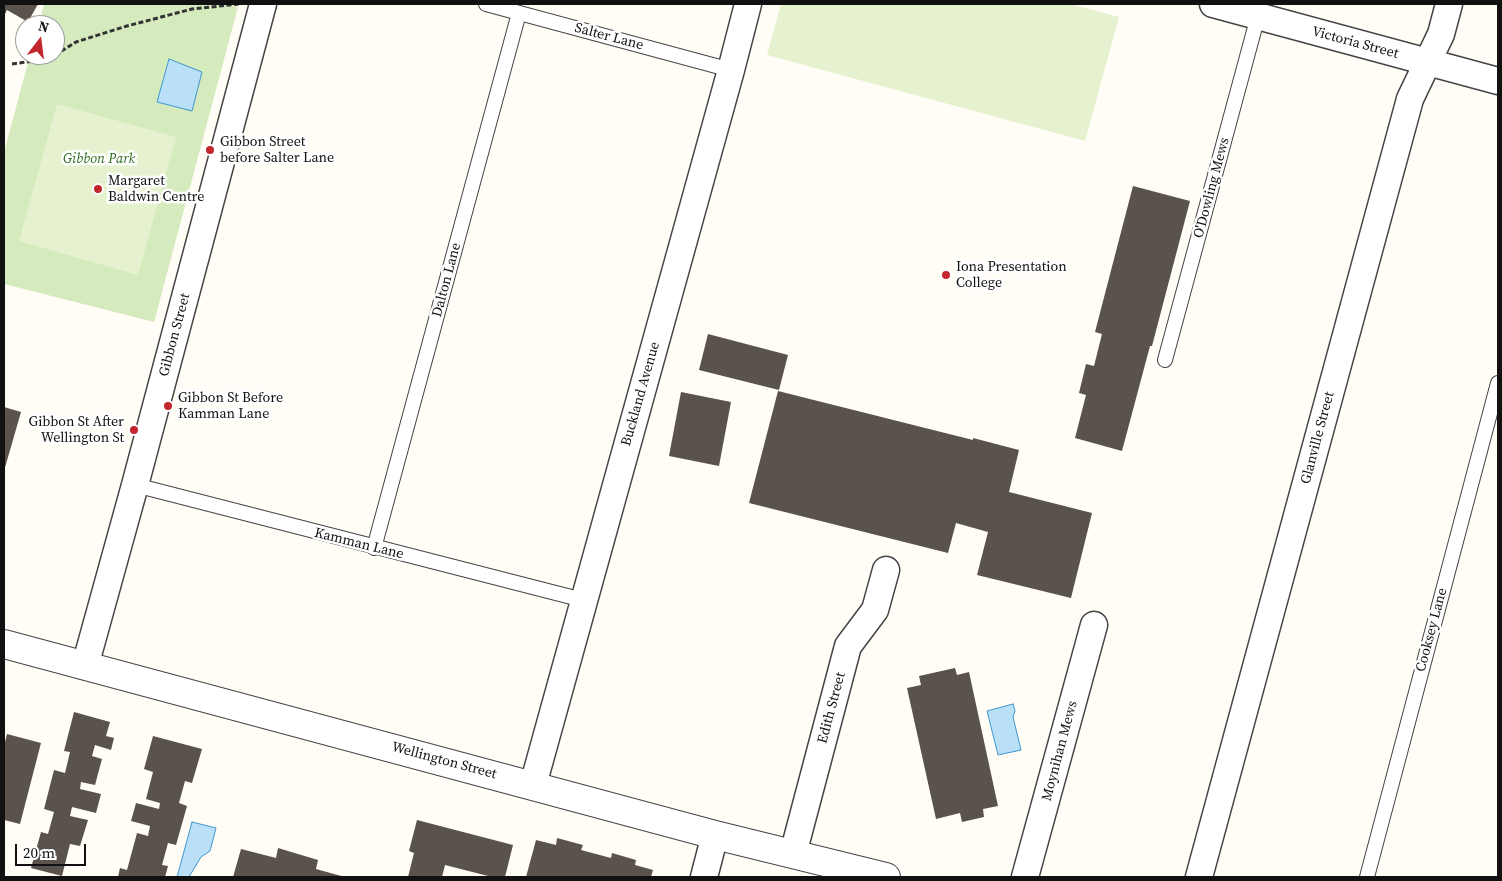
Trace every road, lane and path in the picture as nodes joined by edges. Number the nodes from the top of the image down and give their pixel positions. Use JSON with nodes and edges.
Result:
{"nodes":[{"id":1,"x":242,"y":4,"type":"edge"},
{"id":2,"x":263,"y":4,"type":"edge"},
{"id":3,"x":486,"y":4,"type":"edge"},
{"id":4,"x":748,"y":4,"type":"edge"},
{"id":5,"x":1213,"y":4,"type":"edge"},
{"id":6,"x":1450,"y":4,"type":"edge"},
{"id":7,"x":1248,"y":10,"type":"edge"},
{"id":8,"x":519,"y":13,"type":"junction"},
{"id":9,"x":65,"y":49,"type":"edge"},
{"id":10,"x":1428,"y":63,"type":"junction"},
{"id":11,"x":12,"y":64,"type":"dead end"},
{"id":12,"x":15,"y":64,"type":"edge"},
{"id":13,"x":731,"y":70,"type":"junction"},
{"id":14,"x":1498,"y":81,"type":"edge"},
{"id":15,"x":1165,"y":360,"type":"dead end"},
{"id":16,"x":1498,"y":382,"type":"edge"},
{"id":17,"x":135,"y":486,"type":"junction"},
{"id":18,"x":374,"y":548,"type":"junction"},
{"id":19,"x":886,"y":570,"type":"dead end"},
{"id":20,"x":583,"y":600,"type":"junction"},
{"id":21,"x":1094,"y":625,"type":"dead end"},
{"id":22,"x":4,"y":644,"type":"edge"},
{"id":23,"x":85,"y":666,"type":"junction"},
{"id":24,"x":533,"y":785,"type":"junction"},
{"id":25,"x":716,"y":835,"type":"junction"},
{"id":26,"x":793,"y":854,"type":"junction"},
{"id":27,"x":704,"y":877,"type":"edge"},
{"id":28,"x":886,"y":877,"type":"edge"},
{"id":29,"x":1025,"y":877,"type":"edge"},
{"id":30,"x":1199,"y":877,"type":"edge"},
{"id":31,"x":1367,"y":877,"type":"edge"}],
"edges":[{"from":1,"to":9,"type":"path"},
{"from":2,"to":17,"type":"street","name":"Gibbon Street"},
{"from":3,"to":8,"type":"lane","name":"Salter Lane"},
{"from":4,"to":13,"type":"street","name":"Buckland Avenue"},
{"from":5,"to":7,"type":"street","name":"Victoria Street"},
{"from":6,"to":10,"type":"street","name":"Glanville Street"},
{"from":7,"to":10,"type":"street","name":"Victoria Street"},
{"from":7,"to":15,"type":"lane","name":"O'Dowling Mews"},
{"from":8,"to":13,"type":"lane","name":"Salter Lane"},
{"from":8,"to":18,"type":"lane","name":"Dalton Lane"},
{"from":10,"to":14,"type":"street","name":"Victoria Street"},
{"from":10,"to":30,"type":"street","name":"Glanville Street"},
{"from":11,"to":12,"type":"path"},
{"from":13,"to":20,"type":"street","name":"Buckland Avenue"},
{"from":16,"to":31,"type":"lane","name":"Cooksey Lane"},
{"from":17,"to":18,"type":"lane","name":"Kamman Lane"},
{"from":17,"to":23,"type":"street","name":"Gibbon Street"},
{"from":18,"to":20,"type":"lane","name":"Kamman Lane"},
{"from":19,"to":26,"type":"street","name":"Edith Street"},
{"from":20,"to":24,"type":"street","name":"Buckland Avenue"},
{"from":21,"to":29,"type":"street","name":"Moynihan Mews"},
{"from":22,"to":23,"type":"street","name":"Wellington Street"},
{"from":23,"to":24,"type":"street","name":"Wellington Street"},
{"from":24,"to":25,"type":"street","name":"Wellington Street"},
{"from":25,"to":26,"type":"street","name":"Wellington Street"},
{"from":25,"to":27,"type":"street"},
{"from":26,"to":28,"type":"street","name":"Wellington Street"}]}
